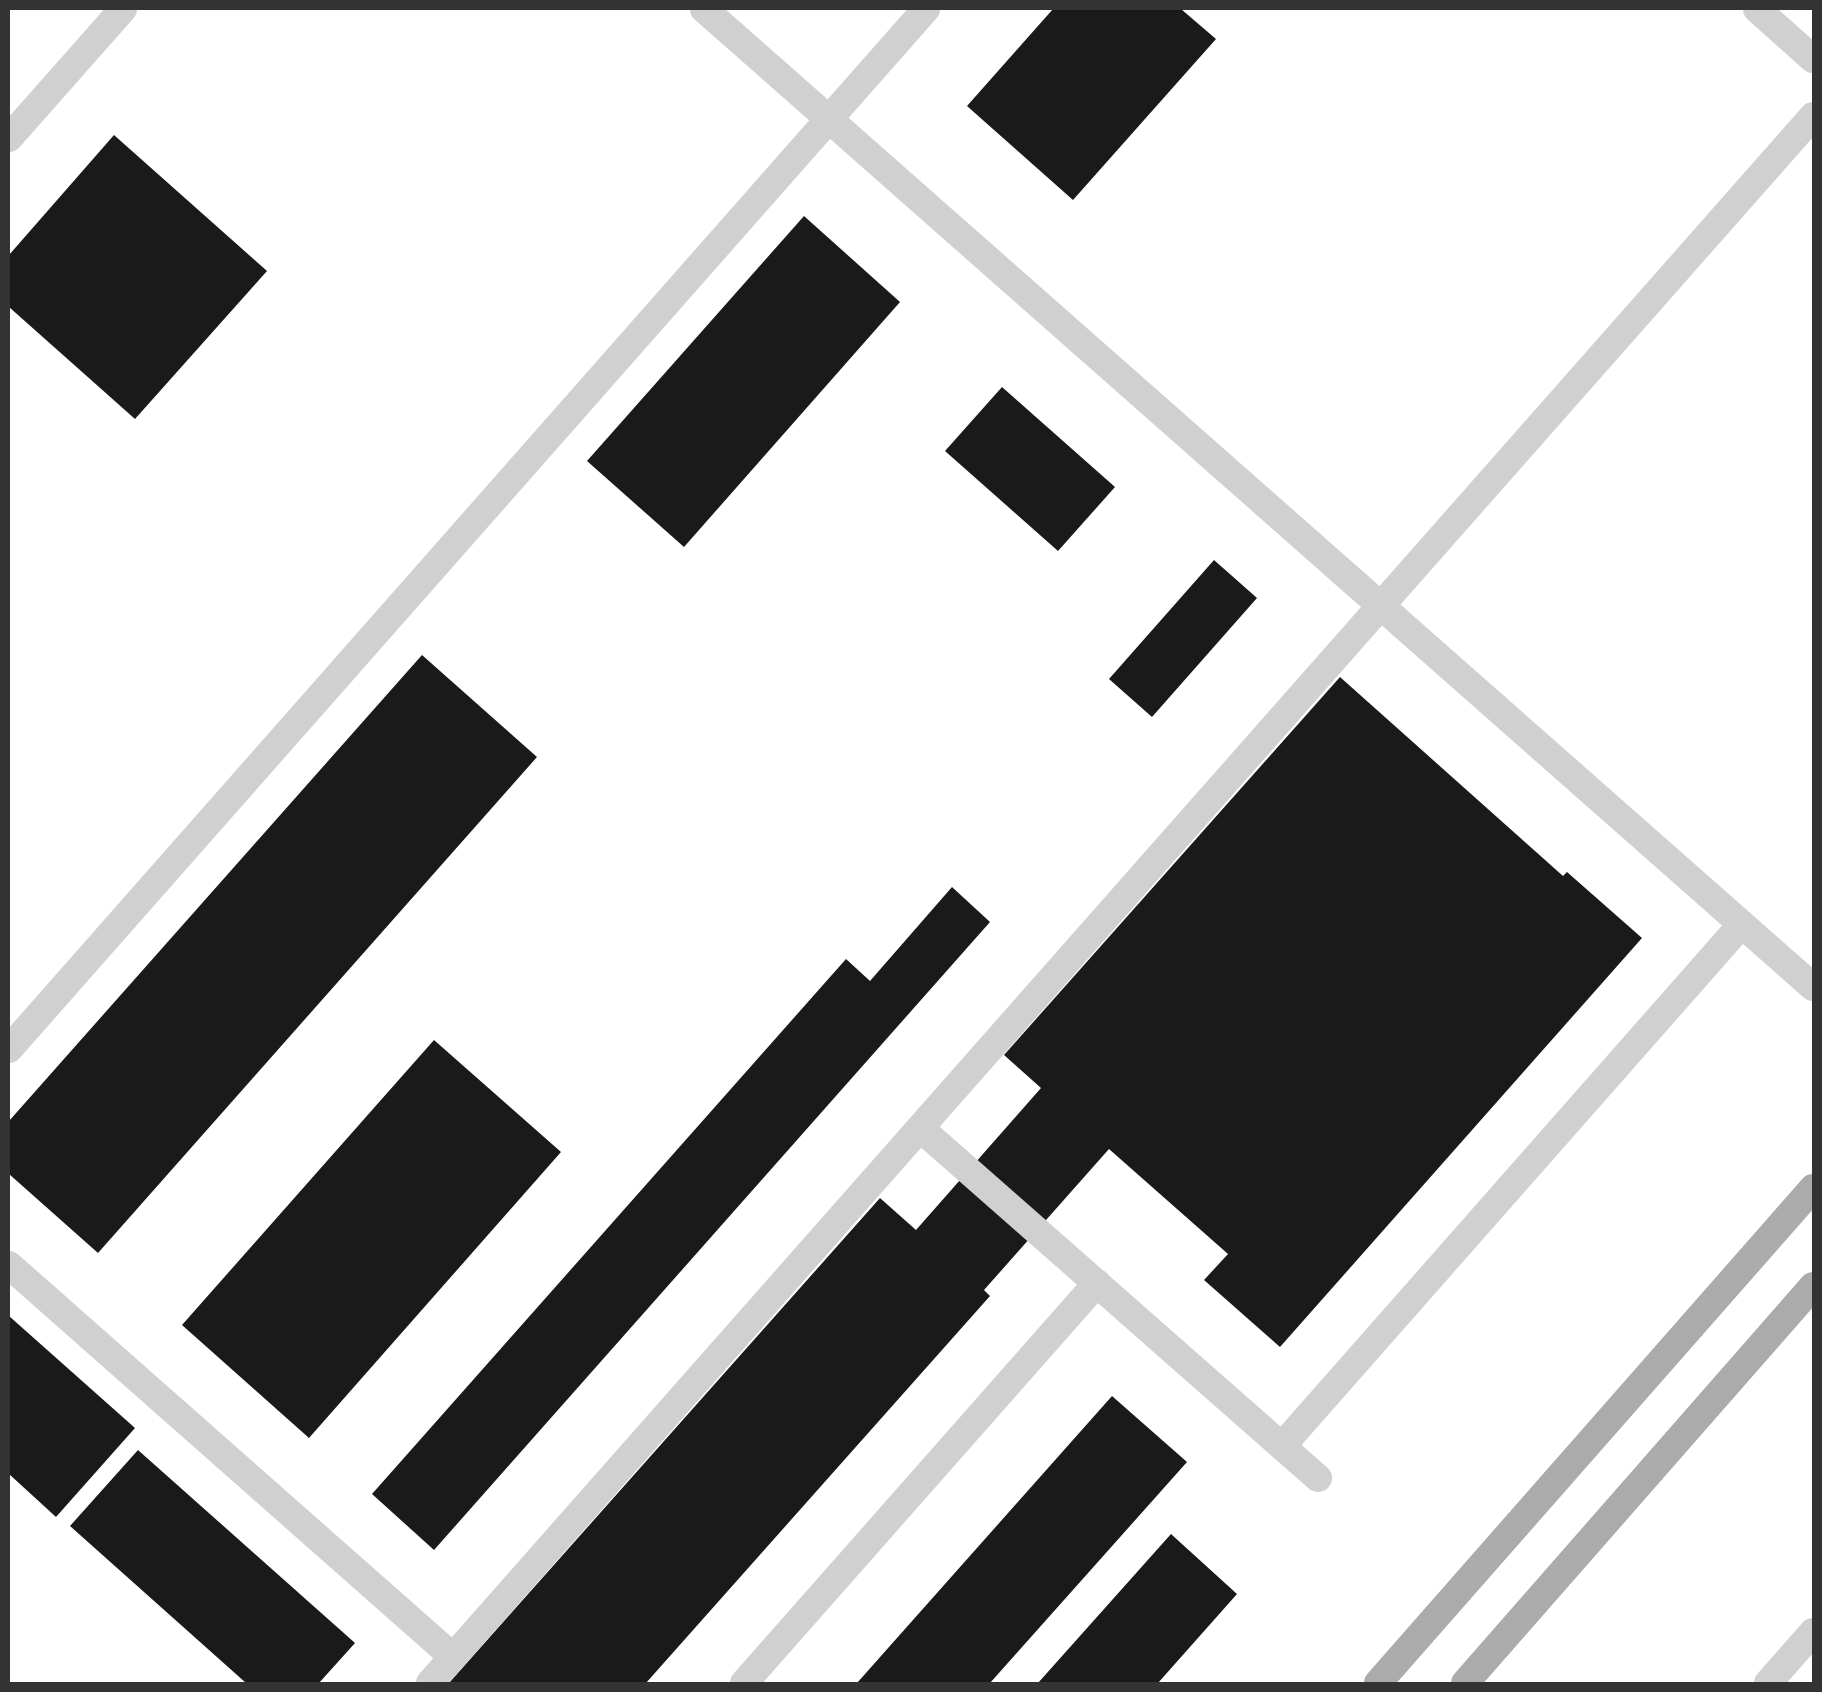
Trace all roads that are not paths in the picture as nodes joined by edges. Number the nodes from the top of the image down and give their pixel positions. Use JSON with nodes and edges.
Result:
{"nodes":[{"id":1,"x":123,"y":9,"type":"edge"},
{"id":2,"x":704,"y":9,"type":"edge"},
{"id":3,"x":926,"y":9,"type":"edge"},
{"id":4,"x":1757,"y":9,"type":"edge"},
{"id":5,"x":1813,"y":59,"type":"edge"},
{"id":6,"x":1813,"y":116,"type":"edge"},
{"id":7,"x":829,"y":119,"type":"junction"},
{"id":8,"x":9,"y":138,"type":"edge"},
{"id":9,"x":1381,"y":606,"type":"junction"},
{"id":10,"x":1742,"y":924,"type":"junction"},
{"id":11,"x":1813,"y":987,"type":"edge"},
{"id":12,"x":9,"y":1049,"type":"edge"},
{"id":13,"x":920,"y":1128,"type":"junction"},
{"id":14,"x":1813,"y":1188,"type":"edge"},
{"id":15,"x":9,"y":1265,"type":"edge"},
{"id":16,"x":1097,"y":1283,"type":"junction"},
{"id":17,"x":1810,"y":1295,"type":"edge"},
{"id":18,"x":1282,"y":1446,"type":"junction"},
{"id":19,"x":1318,"y":1478,"type":"dead end"},
{"id":20,"x":1813,"y":1632,"type":"edge"},
{"id":21,"x":453,"y":1657,"type":"junction"},
{"id":22,"x":430,"y":1683,"type":"edge"},
{"id":23,"x":744,"y":1683,"type":"edge"},
{"id":24,"x":1378,"y":1683,"type":"edge"},
{"id":25,"x":1465,"y":1683,"type":"edge"},
{"id":26,"x":1768,"y":1683,"type":"edge"}],
"edges":[{"from":1,"to":8,"type":"lane"},
{"from":2,"to":7,"type":"lane"},
{"from":3,"to":7,"type":"lane"},
{"from":4,"to":5,"type":"lane"},
{"from":6,"to":9,"type":"lane"},
{"from":7,"to":9,"type":"lane"},
{"from":7,"to":12,"type":"lane"},
{"from":9,"to":10,"type":"lane"},
{"from":9,"to":13,"type":"lane"},
{"from":10,"to":11,"type":"lane"},
{"from":10,"to":18,"type":"lane"},
{"from":13,"to":16,"type":"lane"},
{"from":13,"to":21,"type":"lane"},
{"from":14,"to":24,"type":"main road"},
{"from":15,"to":21,"type":"lane"},
{"from":16,"to":18,"type":"lane"},
{"from":16,"to":23,"type":"lane"},
{"from":17,"to":25,"type":"main road"},
{"from":18,"to":19,"type":"lane"},
{"from":20,"to":26,"type":"lane"},
{"from":21,"to":22,"type":"lane"}]}
